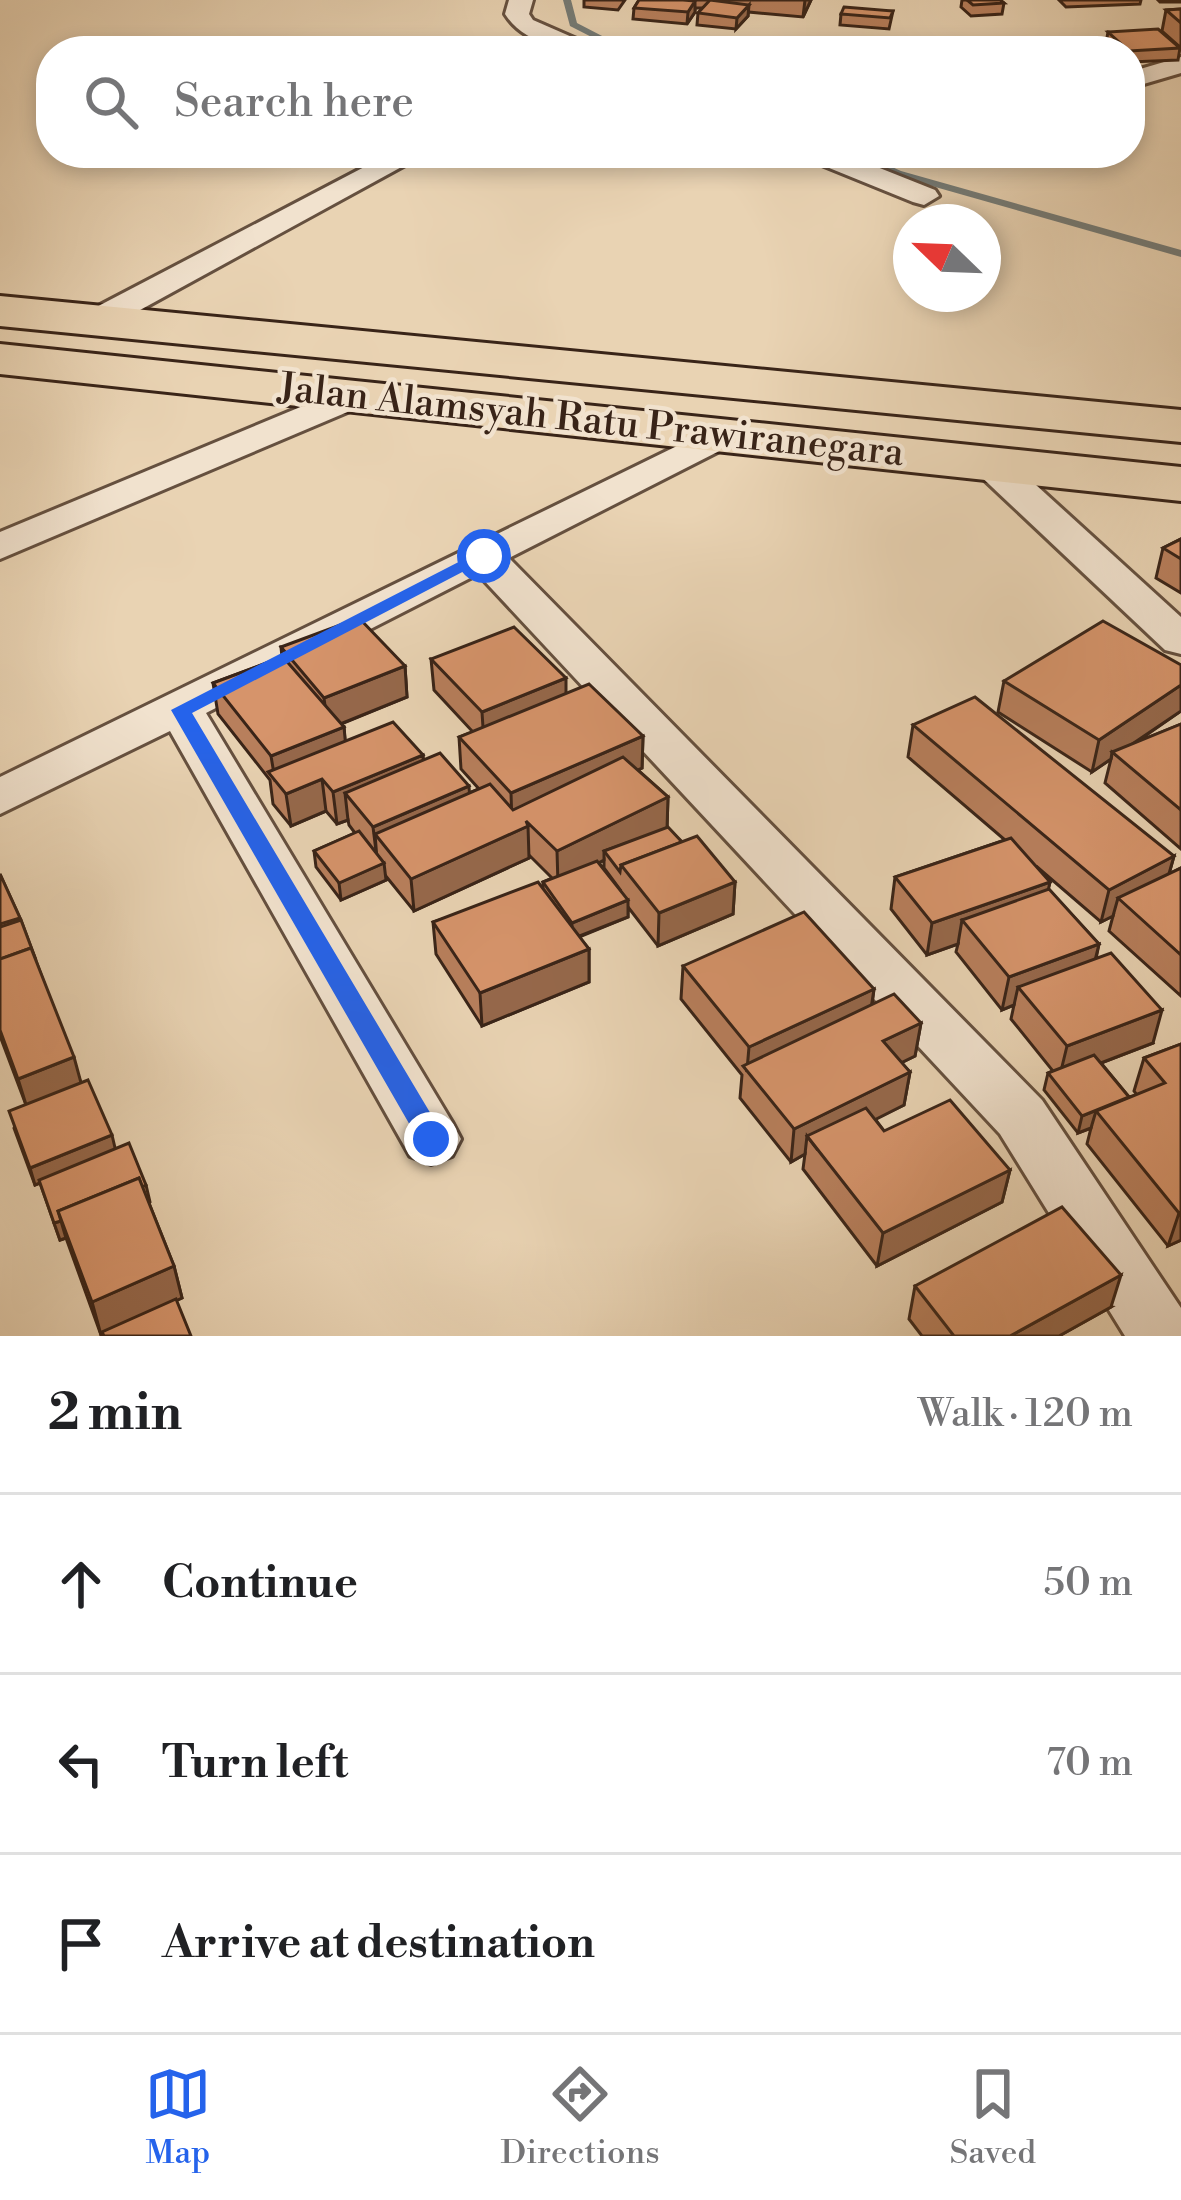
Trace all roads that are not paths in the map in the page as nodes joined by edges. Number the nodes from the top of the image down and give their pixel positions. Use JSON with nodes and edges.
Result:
{"nodes":[{"id":1,"x":521,"y":0,"type":"edge"},
{"id":2,"x":553,"y":36,"type":"edge"},
{"id":3,"x":1181,"y":65,"type":"edge"},
{"id":4,"x":1145,"y":76,"type":"edge"},
{"id":5,"x":384,"y":168,"type":"edge"},
{"id":6,"x":854,"y":168,"type":"edge"},
{"id":7,"x":924,"y":196,"type":"dead end"},
{"id":8,"x":0,"y":311,"type":"edge"},
{"id":9,"x":97,"y":320,"type":"junction"},
{"id":10,"x":0,"y":359,"type":"edge"},
{"id":11,"x":351,"y":397,"type":"junction"},
{"id":12,"x":1181,"y":426,"type":"edge"},
{"id":13,"x":724,"y":434,"type":"junction"},
{"id":14,"x":988,"y":462,"type":"junction"},
{"id":15,"x":1181,"y":484,"type":"edge"},
{"id":16,"x":0,"y":547,"type":"edge"},
{"id":17,"x":484,"y":556,"type":"junction"},
{"id":18,"x":1181,"y":640,"type":"edge"},
{"id":19,"x":181,"y":710,"type":"junction"},
{"id":20,"x":0,"y":797,"type":"edge"},
{"id":21,"x":431,"y":1139,"type":"dead end"},
{"id":22,"x":1181,"y":1329,"type":"edge"},
{"id":23,"x":1164,"y":1336,"type":"edge"}],
"edges":[{"from":1,"to":2,"type":"street"},
{"from":3,"to":4,"type":"street"},
{"from":5,"to":9,"type":"street"},
{"from":6,"to":7,"type":"street"},
{"from":8,"to":9,"type":"highway","name":"Jalan Alamsyah Ratu Prawiranegara"},
{"from":9,"to":12,"type":"highway","name":"Jalan Alamsyah Ratu Prawiranegara"},
{"from":10,"to":11,"type":"highway","name":"Jalan Alamsyah Ratu Prawiranegara"},
{"from":11,"to":13,"type":"highway","name":"Jalan Alamsyah Ratu Prawiranegara"},
{"from":11,"to":16,"type":"street"},
{"from":13,"to":14,"type":"highway","name":"Jalan Alamsyah Ratu Prawiranegara"},
{"from":13,"to":17,"type":"street"},
{"from":14,"to":15,"type":"highway","name":"Jalan Alamsyah Ratu Prawiranegara"},
{"from":14,"to":18,"type":"street"},
{"from":17,"to":19,"type":"street"},
{"from":17,"to":23,"type":"street"},
{"from":19,"to":20,"type":"street"},
{"from":19,"to":21,"type":"street"},
{"from":22,"to":23,"type":"street"}]}
